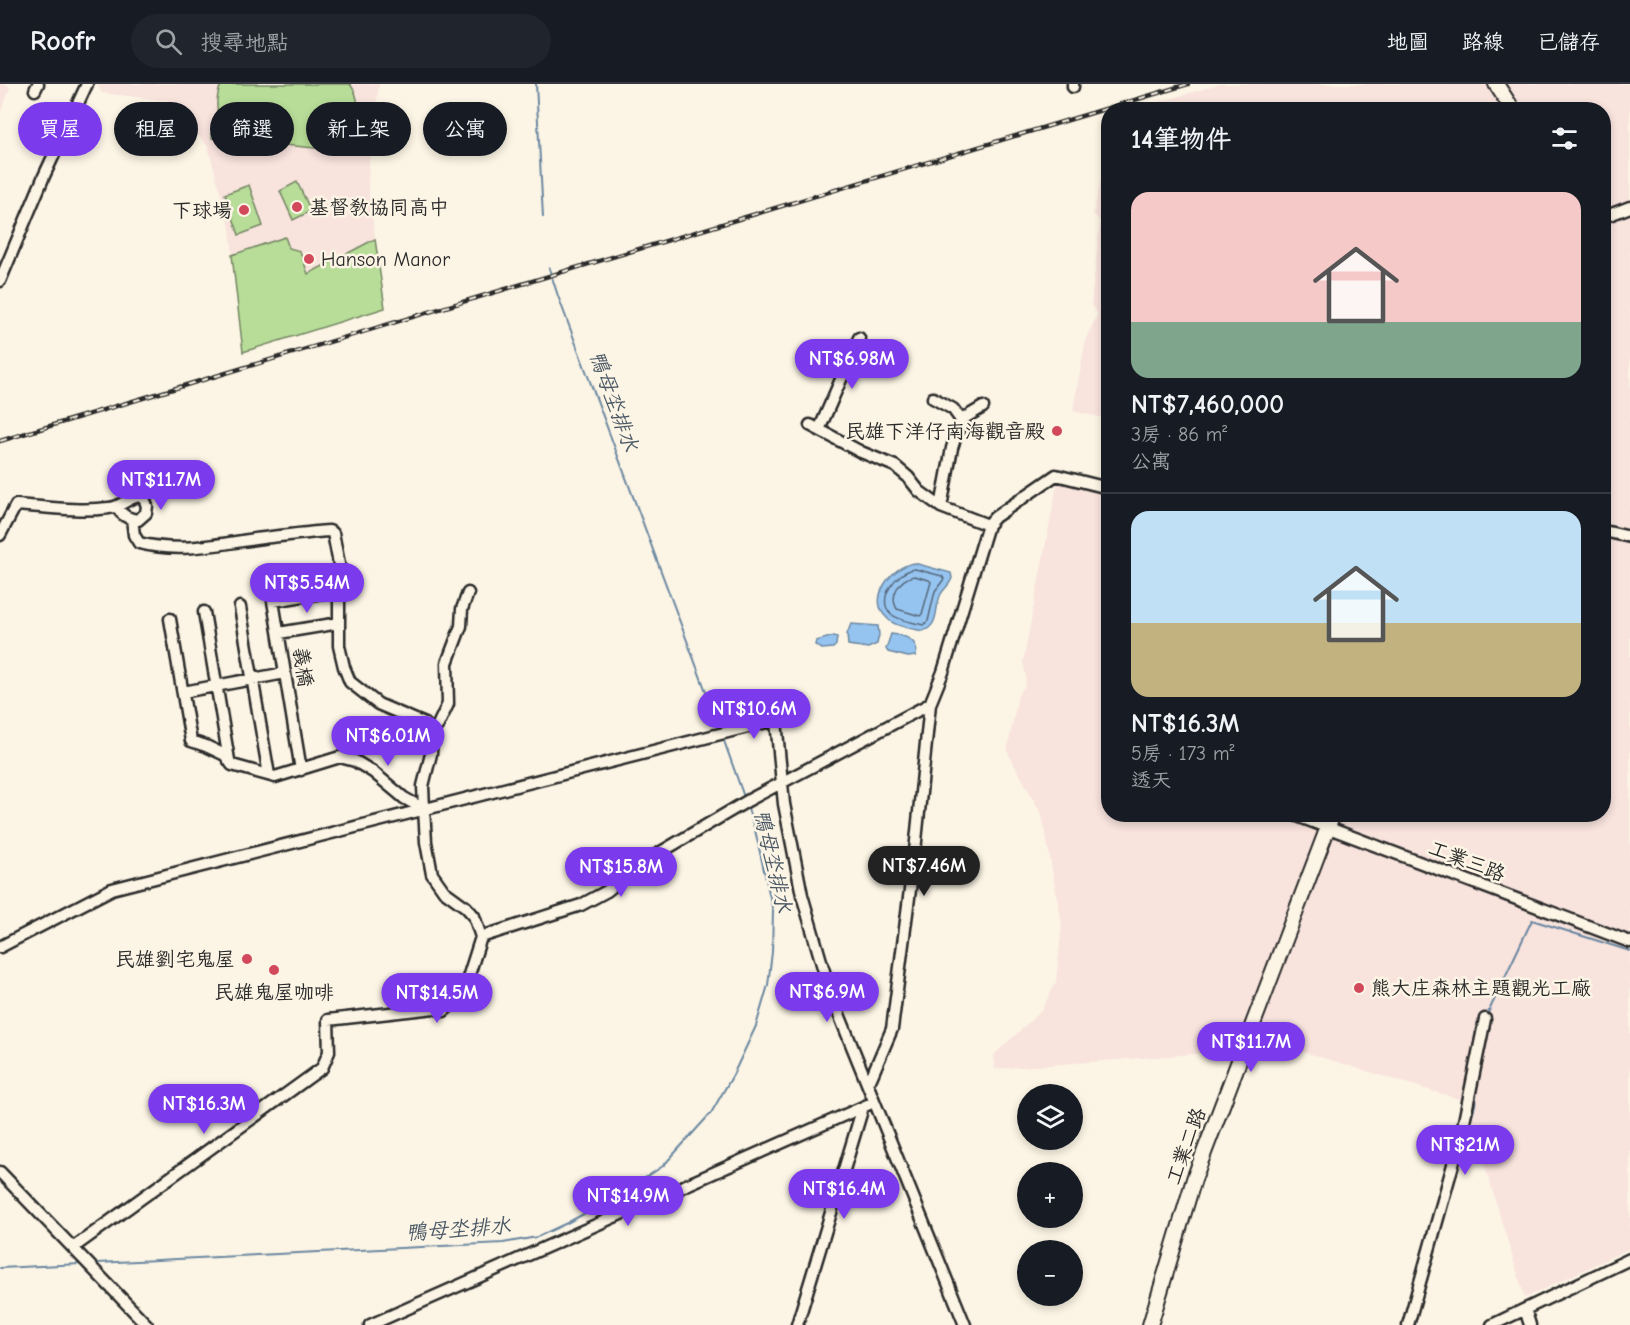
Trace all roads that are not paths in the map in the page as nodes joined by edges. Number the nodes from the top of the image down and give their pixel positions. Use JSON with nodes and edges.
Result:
{"nodes":[{"id":1,"x":87,"y":84,"type":"edge"},
{"id":2,"x":1496,"y":84,"type":"edge"},
{"id":3,"x":1508,"y":102,"type":"edge"},
{"id":4,"x":1630,"y":207,"type":"edge"},
{"id":5,"x":1611,"y":214,"type":"edge"},
{"id":6,"x":0,"y":280,"type":"edge"},
{"id":7,"x":859,"y":338,"type":"dead end"},
{"id":8,"x":933,"y":398,"type":"dead end"},
{"id":9,"x":983,"y":407,"type":"dead end"},
{"id":10,"x":961,"y":420,"type":"junction"},
{"id":11,"x":1101,"y":486,"type":"edge"},
{"id":12,"x":117,"y":507,"type":"junction"},
{"id":13,"x":941,"y":507,"type":"junction"},
{"id":14,"x":132,"y":519,"type":"junction"},
{"id":15,"x":988,"y":525,"type":"junction"},
{"id":16,"x":1611,"y":533,"type":"edge"},
{"id":17,"x":0,"y":535,"type":"edge"},
{"id":18,"x":1630,"y":537,"type":"edge"},
{"id":19,"x":340,"y":591,"type":"junction"},
{"id":20,"x":468,"y":593,"type":"dead end"},
{"id":21,"x":240,"y":607,"type":"dead end"},
{"id":22,"x":204,"y":612,"type":"dead end"},
{"id":23,"x":170,"y":619,"type":"dead end"},
{"id":24,"x":339,"y":623,"type":"junction"},
{"id":25,"x":279,"y":633,"type":"junction"},
{"id":26,"x":285,"y":673,"type":"junction"},
{"id":27,"x":252,"y":679,"type":"junction"},
{"id":28,"x":217,"y":686,"type":"junction"},
{"id":29,"x":183,"y":692,"type":"junction"},
{"id":30,"x":774,"y":700,"type":"dead end"},
{"id":31,"x":930,"y":704,"type":"junction"},
{"id":32,"x":775,"y":720,"type":"junction"},
{"id":33,"x":432,"y":732,"type":"junction"},
{"id":34,"x":229,"y":760,"type":"junction"},
{"id":35,"x":301,"y":770,"type":"junction"},
{"id":36,"x":269,"y":775,"type":"junction"},
{"id":37,"x":782,"y":783,"type":"junction"},
{"id":38,"x":424,"y":809,"type":"junction"},
{"id":39,"x":1330,"y":822,"type":"edge"},
{"id":40,"x":1332,"y":822,"type":"edge"},
{"id":41,"x":481,"y":937,"type":"junction"},
{"id":42,"x":1630,"y":942,"type":"edge"},
{"id":43,"x":0,"y":947,"type":"edge"},
{"id":44,"x":1485,"y":1019,"type":"dead end"},
{"id":45,"x":871,"y":1078,"type":"dead end"},
{"id":46,"x":874,"y":1102,"type":"junction"},
{"id":47,"x":863,"y":1107,"type":"junction"},
{"id":48,"x":0,"y":1172,"type":"edge"},
{"id":49,"x":74,"y":1247,"type":"junction"},
{"id":50,"x":1630,"y":1259,"type":"edge"},
{"id":51,"x":1525,"y":1310,"type":"junction"},
{"id":52,"x":147,"y":1325,"type":"edge"},
{"id":53,"x":370,"y":1325,"type":"edge"},
{"id":54,"x":797,"y":1325,"type":"edge"},
{"id":55,"x":964,"y":1325,"type":"edge"},
{"id":56,"x":1150,"y":1325,"type":"edge"},
{"id":57,"x":1408,"y":1325,"type":"edge"},
{"id":58,"x":1492,"y":1325,"type":"edge"},
{"id":59,"x":1530,"y":1325,"type":"edge"}],
"edges":[{"from":1,"to":6,"type":"street"},
{"from":2,"to":3,"type":"main road"},
{"from":4,"to":5,"type":"street"},
{"from":7,"to":13,"type":"street"},
{"from":8,"to":10,"type":"street"},
{"from":9,"to":10,"type":"street"},
{"from":10,"to":13,"type":"street"},
{"from":11,"to":15,"type":"street"},
{"from":12,"to":14,"type":"street"},
{"from":12,"to":14,"type":"street"},
{"from":12,"to":17,"type":"street"},
{"from":13,"to":15,"type":"street"},
{"from":14,"to":19,"type":"street"},
{"from":15,"to":31,"type":"street"},
{"from":16,"to":18,"type":"street"},
{"from":19,"to":24,"type":"street"},
{"from":19,"to":25,"type":"street","name":"義橋"},
{"from":20,"to":33,"type":"street"},
{"from":21,"to":27,"type":"street"},
{"from":22,"to":28,"type":"street"},
{"from":23,"to":29,"type":"street"},
{"from":24,"to":25,"type":"street"},
{"from":24,"to":33,"type":"street"},
{"from":25,"to":26,"type":"street","name":"義橋"},
{"from":26,"to":27,"type":"street"},
{"from":26,"to":35,"type":"street","name":"義橋"},
{"from":27,"to":28,"type":"street"},
{"from":27,"to":36,"type":"street"},
{"from":28,"to":29,"type":"street"},
{"from":28,"to":34,"type":"street"},
{"from":29,"to":34,"type":"street"},
{"from":30,"to":32,"type":"street"},
{"from":31,"to":37,"type":"street"},
{"from":31,"to":45,"type":"street"},
{"from":32,"to":37,"type":"street"},
{"from":32,"to":38,"type":"street"},
{"from":33,"to":38,"type":"street"},
{"from":34,"to":36,"type":"street"},
{"from":35,"to":36,"type":"street"},
{"from":35,"to":38,"type":"street"},
{"from":37,"to":41,"type":"street"},
{"from":37,"to":46,"type":"street"},
{"from":38,"to":41,"type":"street"},
{"from":38,"to":43,"type":"street"},
{"from":39,"to":56,"type":"main road","name":"工業二路"},
{"from":40,"to":42,"type":"street","name":"工業三路"},
{"from":41,"to":49,"type":"street"},
{"from":44,"to":57,"type":"street"},
{"from":46,"to":47,"type":"street"},
{"from":46,"to":55,"type":"street"},
{"from":47,"to":53,"type":"street"},
{"from":47,"to":54,"type":"street"},
{"from":48,"to":49,"type":"street"},
{"from":49,"to":52,"type":"street"},
{"from":50,"to":51,"type":"street"},
{"from":51,"to":58,"type":"street"},
{"from":51,"to":59,"type":"street"}]}
